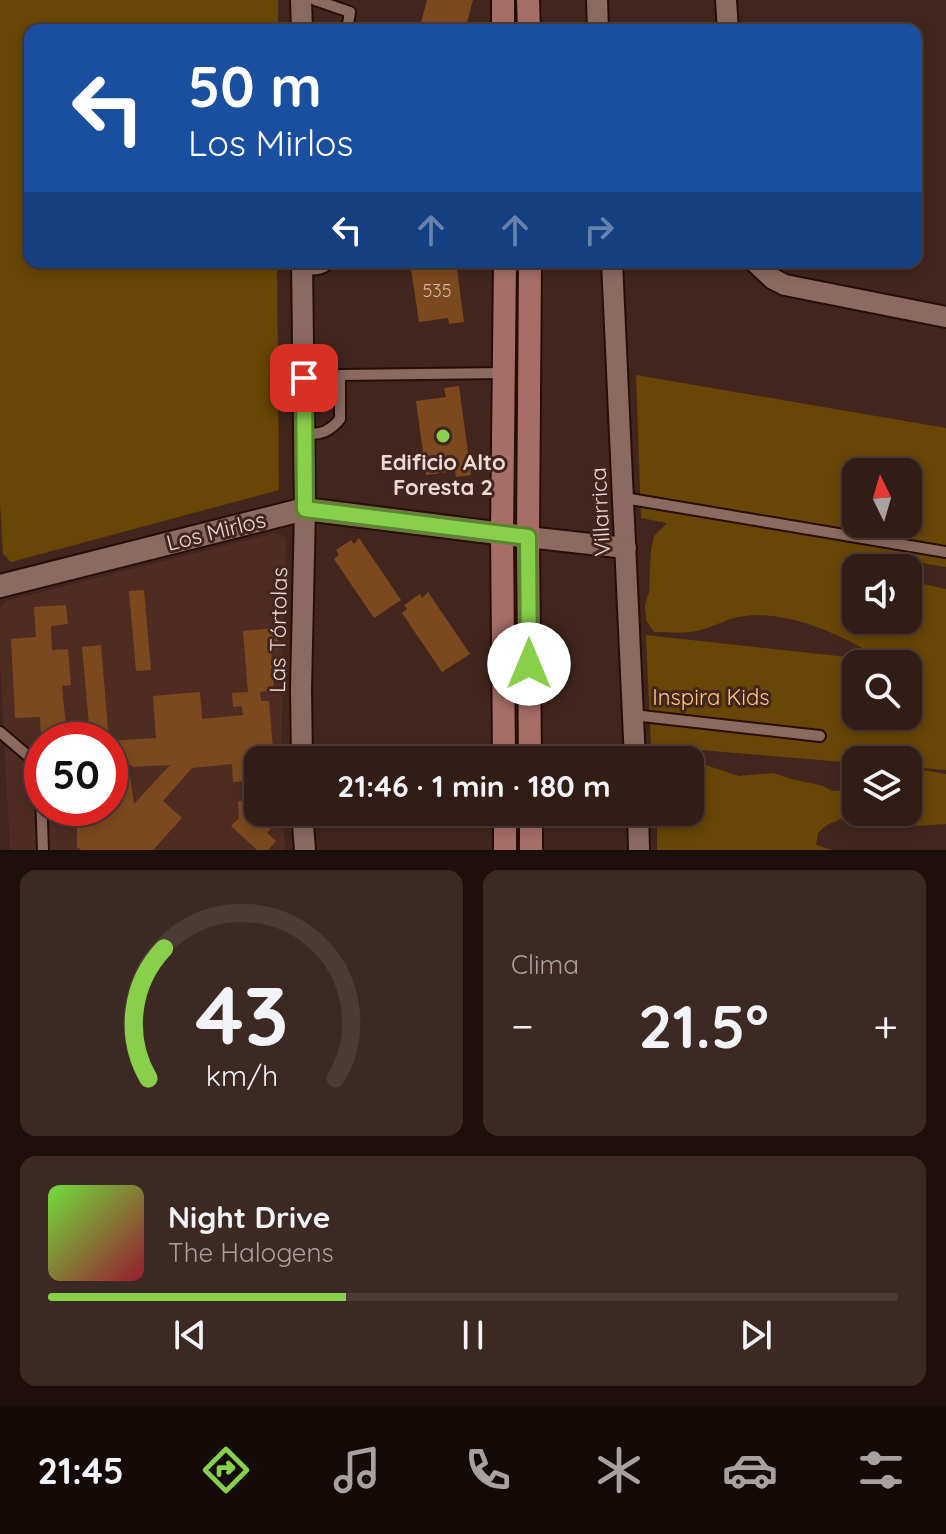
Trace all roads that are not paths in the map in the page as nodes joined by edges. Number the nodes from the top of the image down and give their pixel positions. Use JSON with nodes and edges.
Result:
{"nodes":[{"id":1,"x":301,"y":0,"type":"edge"},
{"id":2,"x":315,"y":0,"type":"edge"},
{"id":3,"x":503,"y":0,"type":"edge"},
{"id":4,"x":528,"y":0,"type":"edge"},
{"id":5,"x":597,"y":0,"type":"edge"},
{"id":6,"x":726,"y":0,"type":"edge"},
{"id":7,"x":302,"y":24,"type":"edge"},
{"id":8,"x":348,"y":24,"type":"edge"},
{"id":9,"x":503,"y":24,"type":"edge"},
{"id":10,"x":529,"y":24,"type":"edge"},
{"id":11,"x":598,"y":24,"type":"edge"},
{"id":12,"x":728,"y":24,"type":"edge"},
{"id":13,"x":302,"y":268,"type":"edge"},
{"id":14,"x":505,"y":268,"type":"edge"},
{"id":15,"x":530,"y":268,"type":"edge"},
{"id":16,"x":612,"y":268,"type":"edge"},
{"id":17,"x":761,"y":268,"type":"edge"},
{"id":18,"x":946,"y":317,"type":"edge"},
{"id":19,"x":504,"y":373,"type":"junction"},
{"id":20,"x":304,"y":433,"type":"junction"},
{"id":21,"x":624,"y":498,"type":"junction"},
{"id":22,"x":305,"y":509,"type":"junction"},
{"id":23,"x":502,"y":533,"type":"junction"},
{"id":24,"x":528,"y":537,"type":"junction"},
{"id":25,"x":626,"y":548,"type":"junction"},
{"id":26,"x":946,"y":552,"type":"edge"},
{"id":27,"x":0,"y":586,"type":"edge"},
{"id":28,"x":633,"y":715,"type":"junction"},
{"id":29,"x":0,"y":732,"type":"edge"},
{"id":30,"x":820,"y":736,"type":"dead end"},
{"id":31,"x":302,"y":746,"type":"edge"},
{"id":32,"x":504,"y":746,"type":"edge"},
{"id":33,"x":530,"y":746,"type":"edge"},
{"id":34,"x":634,"y":746,"type":"edge"},
{"id":35,"x":303,"y":826,"type":"edge"},
{"id":36,"x":505,"y":826,"type":"edge"},
{"id":37,"x":531,"y":826,"type":"edge"},
{"id":38,"x":638,"y":826,"type":"edge"},
{"id":39,"x":43,"y":850,"type":"edge"},
{"id":40,"x":305,"y":850,"type":"edge"},
{"id":41,"x":505,"y":850,"type":"edge"},
{"id":42,"x":531,"y":850,"type":"edge"},
{"id":43,"x":639,"y":850,"type":"edge"}],
"edges":[{"from":1,"to":7,"type":"street"},
{"from":2,"to":8,"type":"lane"},
{"from":3,"to":9,"type":"main road"},
{"from":4,"to":10,"type":"main road"},
{"from":5,"to":11,"type":"street"},
{"from":6,"to":12,"type":"street"},
{"from":13,"to":20,"type":"street","name":"Las Tórtolas"},
{"from":14,"to":19,"type":"main road"},
{"from":15,"to":24,"type":"main road"},
{"from":16,"to":21,"type":"street","name":"Villarrica"},
{"from":17,"to":18,"type":"street"},
{"from":19,"to":20,"type":"lane"},
{"from":19,"to":23,"type":"main road"},
{"from":20,"to":22,"type":"street","name":"Las Tórtolas"},
{"from":21,"to":25,"type":"street","name":"Villarrica"},
{"from":21,"to":26,"type":"lane"},
{"from":22,"to":23,"type":"street","name":"Los Mirlos"},
{"from":22,"to":27,"type":"street","name":"Los Mirlos"},
{"from":22,"to":31,"type":"street","name":"Las Tórtolas"},
{"from":23,"to":24,"type":"street","name":"Los Mirlos"},
{"from":23,"to":32,"type":"main road"},
{"from":24,"to":25,"type":"street","name":"Los Mirlos"},
{"from":24,"to":33,"type":"main road"},
{"from":25,"to":28,"type":"street","name":"Villarrica"},
{"from":28,"to":30,"type":"lane"},
{"from":28,"to":34,"type":"street","name":"Villarrica"},
{"from":29,"to":39,"type":"lane"},
{"from":35,"to":40,"type":"street"},
{"from":36,"to":41,"type":"main road"},
{"from":37,"to":42,"type":"main road"},
{"from":38,"to":43,"type":"street"}]}
